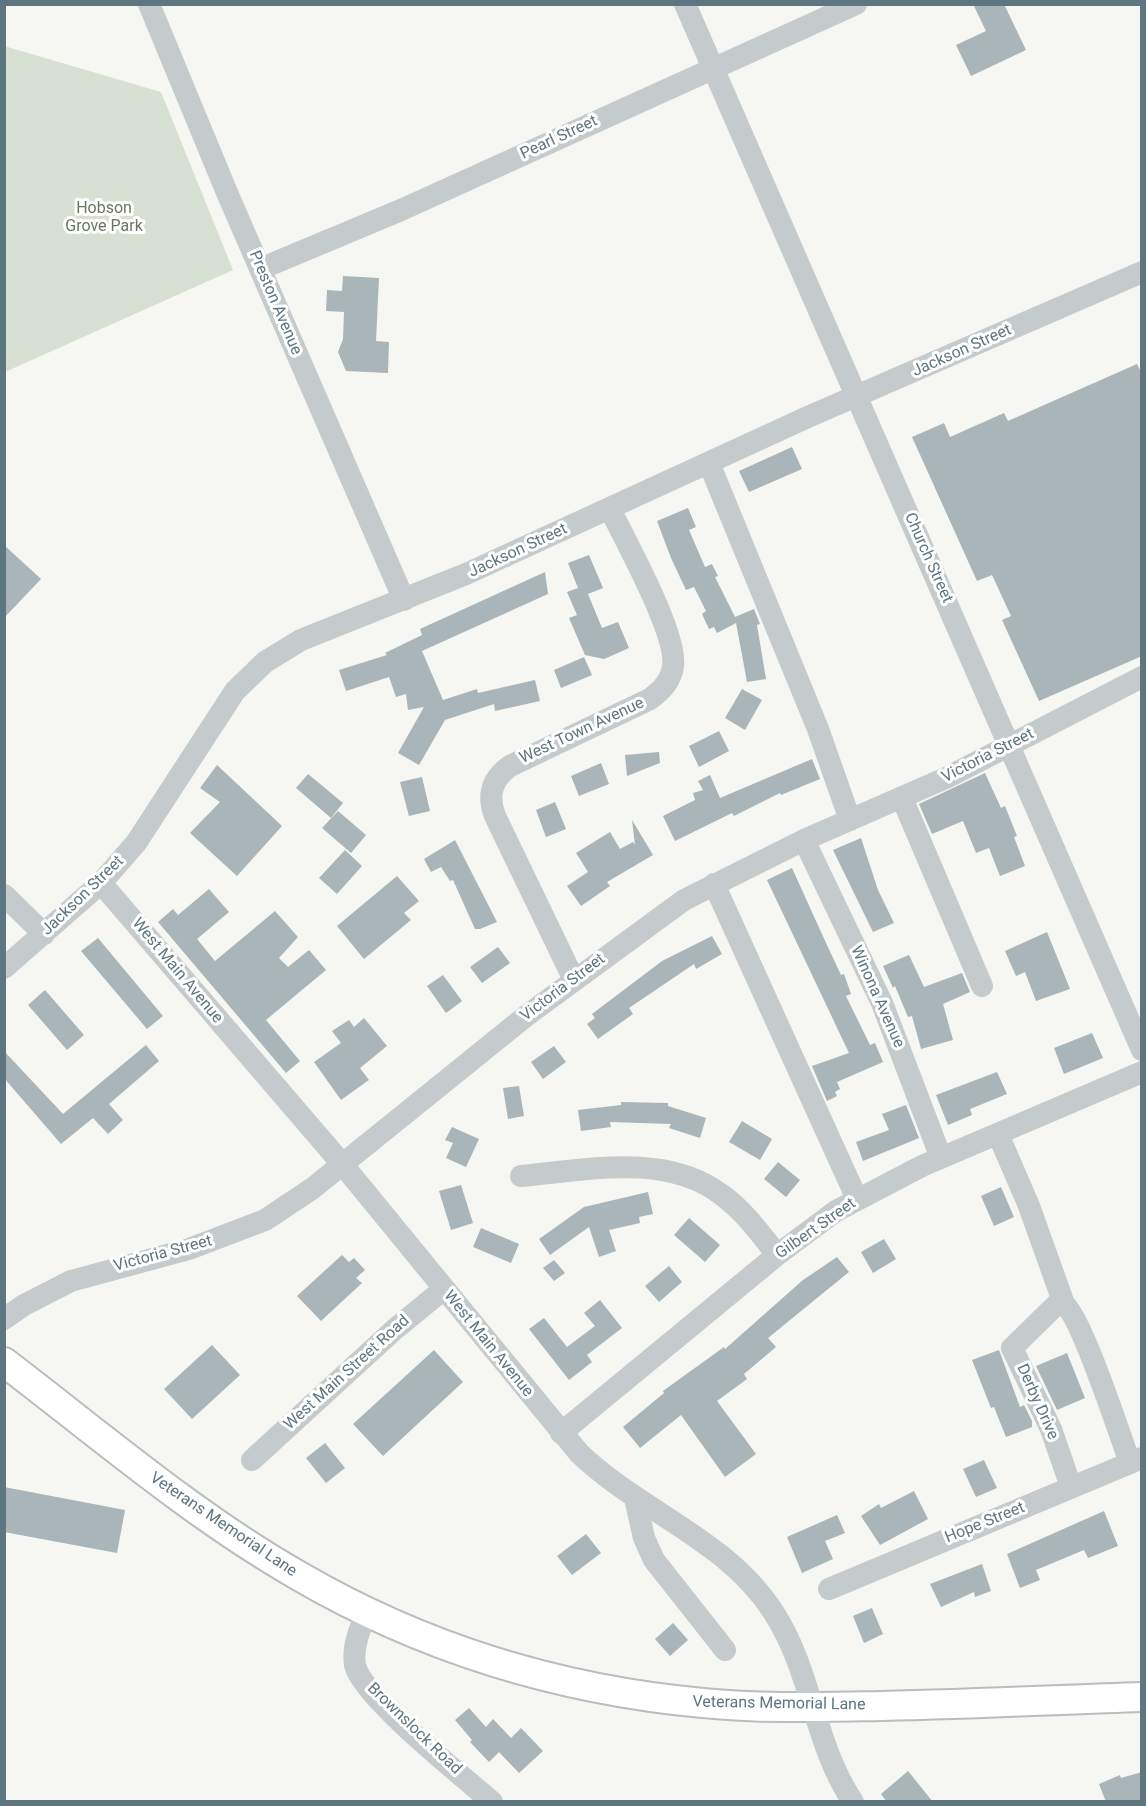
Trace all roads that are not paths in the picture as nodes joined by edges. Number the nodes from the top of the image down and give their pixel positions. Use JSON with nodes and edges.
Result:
{"nodes":[{"id":1,"x":149,"y":4,"type":"edge"},
{"id":2,"x":685,"y":4,"type":"edge"},
{"id":3,"x":856,"y":4,"type":"edge"},
{"id":4,"x":712,"y":67,"type":"junction"},
{"id":5,"x":260,"y":268,"type":"junction"},
{"id":6,"x":1142,"y":272,"type":"edge"},
{"id":7,"x":858,"y":397,"type":"junction"},
{"id":8,"x":709,"y":463,"type":"junction"},
{"id":9,"x":610,"y":509,"type":"junction"},
{"id":10,"x":404,"y":600,"type":"junction"},
{"id":11,"x":1142,"y":678,"type":"edge"},
{"id":12,"x":1010,"y":746,"type":"junction"},
{"id":13,"x":902,"y":798,"type":"junction"},
{"id":14,"x":850,"y":820,"type":"junction"},
{"id":15,"x":804,"y":840,"type":"junction"},
{"id":16,"x":101,"y":882,"type":"junction"},
{"id":17,"x":714,"y":884,"type":"junction"},
{"id":18,"x":4,"y":895,"type":"edge"},
{"id":19,"x":44,"y":934,"type":"junction"},
{"id":20,"x":4,"y":968,"type":"edge"},
{"id":21,"x":574,"y":980,"type":"junction"},
{"id":22,"x":982,"y":986,"type":"dead end"},
{"id":23,"x":1142,"y":1050,"type":"edge"},
{"id":24,"x":1142,"y":1072,"type":"edge"},
{"id":25,"x":998,"y":1134,"type":"junction"},
{"id":26,"x":941,"y":1158,"type":"junction"},
{"id":27,"x":343,"y":1165,"type":"junction"},
{"id":28,"x":521,"y":1176,"type":"dead end"},
{"id":29,"x":857,"y":1199,"type":"junction"},
{"id":30,"x":777,"y":1255,"type":"junction"},
{"id":31,"x":444,"y":1289,"type":"junction"},
{"id":32,"x":1064,"y":1304,"type":"junction"},
{"id":33,"x":4,"y":1319,"type":"edge"},
{"id":34,"x":4,"y":1362,"type":"edge"},
{"id":35,"x":561,"y":1433,"type":"junction"},
{"id":36,"x":252,"y":1460,"type":"dead end"},
{"id":37,"x":1136,"y":1460,"type":"edge"},
{"id":38,"x":1071,"y":1487,"type":"junction"},
{"id":39,"x":635,"y":1498,"type":"junction"},
{"id":40,"x":829,"y":1589,"type":"dead end"},
{"id":41,"x":367,"y":1612,"type":"junction"},
{"id":42,"x":724,"y":1650,"type":"dead end"},
{"id":43,"x":1142,"y":1697,"type":"edge"},
{"id":44,"x":814,"y":1707,"type":"junction"},
{"id":45,"x":492,"y":1802,"type":"edge"},
{"id":46,"x":853,"y":1802,"type":"edge"}],
"edges":[{"from":1,"to":5,"type":"street","name":"Preston Avenue"},
{"from":2,"to":4,"type":"street","name":"Church Street"},
{"from":3,"to":4,"type":"street","name":"Pearl Street"},
{"from":4,"to":5,"type":"street","name":"Pearl Street"},
{"from":4,"to":7,"type":"street","name":"Church Street"},
{"from":5,"to":10,"type":"street","name":"Preston Avenue"},
{"from":6,"to":7,"type":"street","name":"Jackson Street"},
{"from":7,"to":8,"type":"street","name":"Jackson Street"},
{"from":7,"to":12,"type":"street","name":"Church Street"},
{"from":8,"to":9,"type":"street","name":"Jackson Street"},
{"from":8,"to":14,"type":"street"},
{"from":9,"to":10,"type":"street","name":"Jackson Street"},
{"from":9,"to":21,"type":"street","name":"West Town Avenue"},
{"from":10,"to":16,"type":"street","name":"Jackson Street"},
{"from":11,"to":12,"type":"street","name":"Victoria Street"},
{"from":12,"to":13,"type":"street","name":"Victoria Street"},
{"from":12,"to":23,"type":"street","name":"Church Street"},
{"from":13,"to":14,"type":"street","name":"Victoria Street"},
{"from":13,"to":22,"type":"street"},
{"from":14,"to":15,"type":"street","name":"Victoria Street"},
{"from":15,"to":17,"type":"street","name":"Victoria Street"},
{"from":15,"to":26,"type":"street","name":"Winona Avenue"},
{"from":16,"to":19,"type":"street","name":"Jackson Street"},
{"from":16,"to":27,"type":"street","name":"West Main Avenue"},
{"from":17,"to":21,"type":"street","name":"Victoria Street"},
{"from":17,"to":29,"type":"street"},
{"from":18,"to":19,"type":"street"},
{"from":19,"to":20,"type":"street","name":"Jackson Street"},
{"from":21,"to":27,"type":"street","name":"Victoria Street"},
{"from":24,"to":25,"type":"street","name":"Gilbert Street"},
{"from":25,"to":26,"type":"street","name":"Gilbert Street"},
{"from":25,"to":32,"type":"street"},
{"from":26,"to":29,"type":"street","name":"Gilbert Street"},
{"from":27,"to":31,"type":"street","name":"West Main Avenue"},
{"from":27,"to":33,"type":"street","name":"Victoria Street"},
{"from":28,"to":30,"type":"street"},
{"from":29,"to":30,"type":"street","name":"Gilbert Street"},
{"from":30,"to":35,"type":"street","name":"Gilbert Street"},
{"from":31,"to":35,"type":"street","name":"West Main Avenue"},
{"from":31,"to":36,"type":"street","name":"West Main Street Road"},
{"from":32,"to":37,"type":"street"},
{"from":32,"to":38,"type":"street","name":"Derby Drive"},
{"from":34,"to":41,"type":"main road","name":"Veterans Memorial Lane"},
{"from":35,"to":39,"type":"street","name":"West Main Avenue"},
{"from":37,"to":38,"type":"street","name":"Hope Street"},
{"from":38,"to":40,"type":"street","name":"Hope Street"},
{"from":39,"to":42,"type":"street"},
{"from":39,"to":44,"type":"street","name":"West Main Avenue"},
{"from":41,"to":44,"type":"main road","name":"Veterans Memorial Lane"},
{"from":41,"to":45,"type":"street","name":"Brownslock Road"},
{"from":43,"to":44,"type":"main road","name":"Veterans Memorial Lane"},
{"from":44,"to":46,"type":"street","name":"West Main Avenue"}]}
